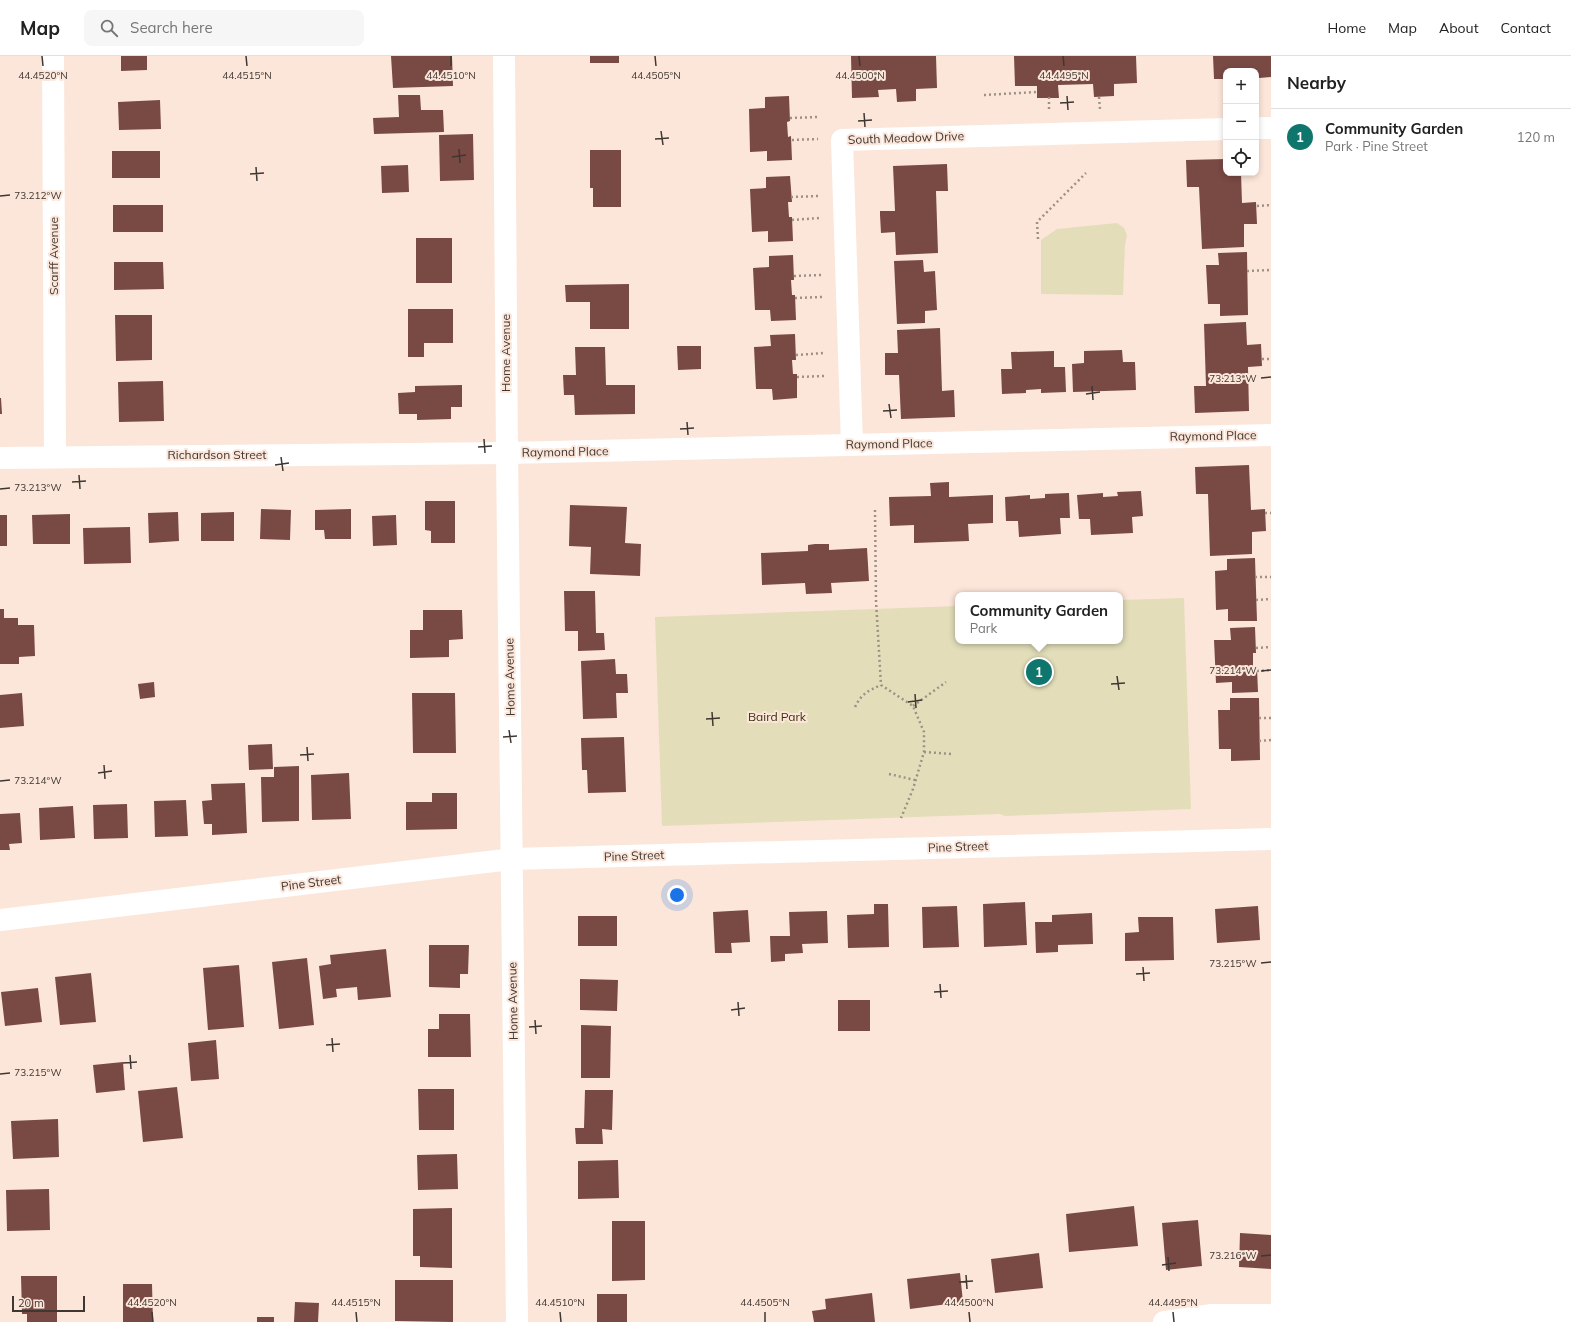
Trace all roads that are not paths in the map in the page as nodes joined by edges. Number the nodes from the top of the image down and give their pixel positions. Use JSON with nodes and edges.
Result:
{"nodes":[{"id":1,"x":53,"y":56,"type":"edge"},
{"id":2,"x":504,"y":56,"type":"edge"},
{"id":3,"x":1259,"y":128,"type":"edge"},
{"id":4,"x":1271,"y":128,"type":"edge"},
{"id":5,"x":1223,"y":129,"type":"edge"},
{"id":6,"x":1271,"y":435,"type":"edge"},
{"id":7,"x":852,"y":444,"type":"junction"},
{"id":8,"x":507,"y":453,"type":"junction"},
{"id":9,"x":55,"y":456,"type":"junction"},
{"id":10,"x":0,"y":458,"type":"edge"},
{"id":11,"x":1271,"y":839,"type":"edge"},
{"id":12,"x":512,"y":859,"type":"junction"},
{"id":13,"x":0,"y":920,"type":"edge"},
{"id":14,"x":1271,"y":1315,"type":"edge"},
{"id":15,"x":517,"y":1322,"type":"edge"},
{"id":16,"x":1164,"y":1322,"type":"edge"}],
"edges":[{"from":1,"to":9,"type":"street","name":"Scarff Avenue"},
{"from":2,"to":8,"type":"street","name":"Home Avenue"},
{"from":3,"to":4,"type":"street"},
{"from":5,"to":7,"type":"street","name":"South Meadow Drive"},
{"from":6,"to":7,"type":"street","name":"Raymond Place"},
{"from":7,"to":8,"type":"street","name":"Raymond Place"},
{"from":8,"to":9,"type":"street","name":"Richardson Street"},
{"from":8,"to":12,"type":"street","name":"Home Avenue"},
{"from":9,"to":10,"type":"street","name":"Richardson Street"},
{"from":11,"to":12,"type":"street","name":"Pine Street"},
{"from":12,"to":13,"type":"street","name":"Pine Street"},
{"from":12,"to":15,"type":"street","name":"Home Avenue"},
{"from":14,"to":16,"type":"street"}]}
